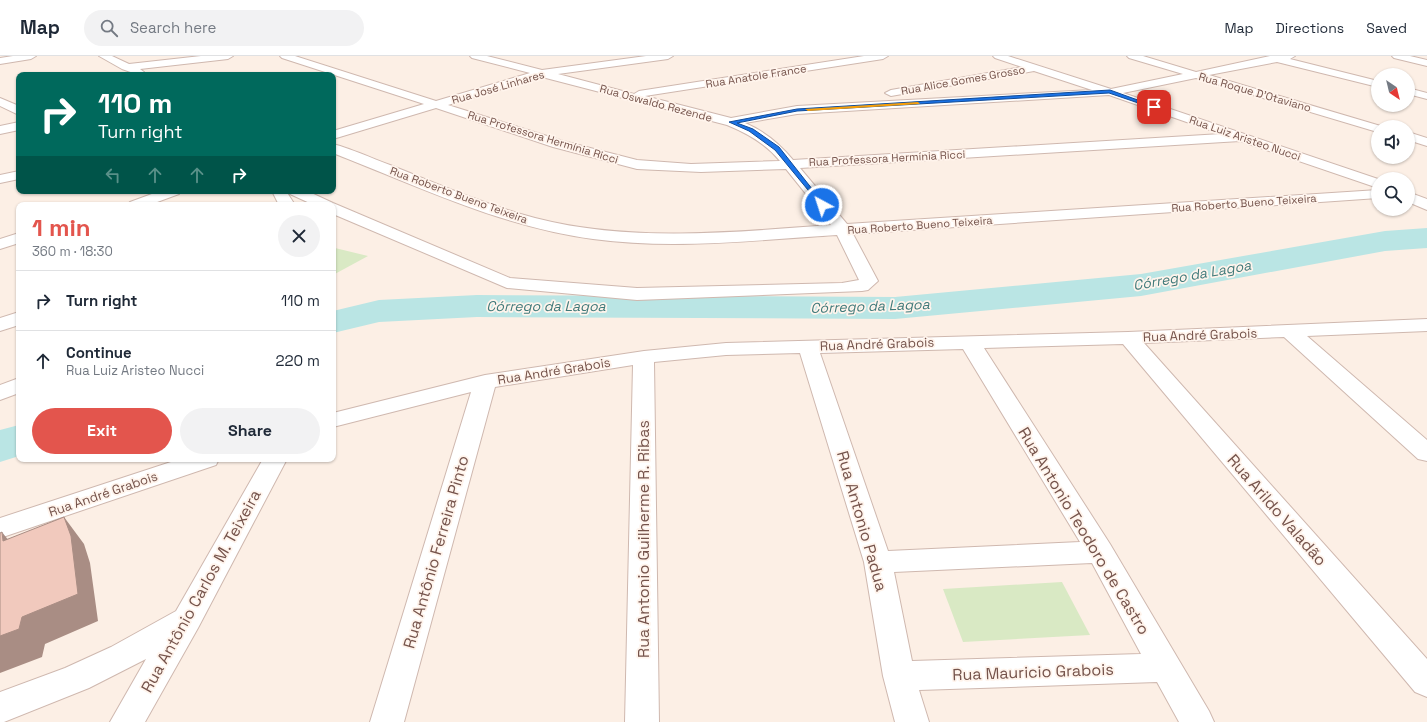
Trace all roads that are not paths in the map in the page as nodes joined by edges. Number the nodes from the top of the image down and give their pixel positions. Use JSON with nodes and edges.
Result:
{"nodes":[{"id":1,"x":31,"y":56,"type":"edge"},
{"id":2,"x":104,"y":56,"type":"edge"},
{"id":3,"x":228,"y":56,"type":"edge"},
{"id":4,"x":285,"y":56,"type":"edge"},
{"id":5,"x":475,"y":56,"type":"edge"},
{"id":6,"x":668,"y":56,"type":"edge"},
{"id":7,"x":883,"y":56,"type":"edge"},
{"id":8,"x":998,"y":56,"type":"edge"},
{"id":9,"x":1132,"y":56,"type":"edge"},
{"id":10,"x":1290,"y":56,"type":"edge"},
{"id":11,"x":1397,"y":56,"type":"edge"},
{"id":12,"x":1272,"y":57,"type":"edge"},
{"id":13,"x":0,"y":61,"type":"edge"},
{"id":14,"x":1427,"y":63,"type":"edge"},
{"id":15,"x":126,"y":67,"type":"junction"},
{"id":16,"x":1035,"y":68,"type":"junction"},
{"id":17,"x":138,"y":72,"type":"edge"},
{"id":18,"x":335,"y":72,"type":"edge"},
{"id":19,"x":336,"y":72,"type":"edge"},
{"id":20,"x":543,"y":73,"type":"junction"},
{"id":21,"x":1197,"y":75,"type":"junction"},
{"id":22,"x":1371,"y":82,"type":"edge"},
{"id":23,"x":896,"y":92,"type":"junction"},
{"id":24,"x":1110,"y":92,"type":"junction"},
{"id":25,"x":1415,"y":93,"type":"edge"},
{"id":26,"x":629,"y":95,"type":"junction"},
{"id":27,"x":1427,"y":96,"type":"edge"},
{"id":28,"x":0,"y":101,"type":"edge"},
{"id":29,"x":919,"y":103,"type":"junction"},
{"id":30,"x":436,"y":104,"type":"junction"},
{"id":31,"x":16,"y":109,"type":"edge"},
{"id":32,"x":797,"y":110,"type":"junction"},
{"id":33,"x":731,"y":122,"type":"junction"},
{"id":34,"x":1371,"y":126,"type":"edge"},
{"id":35,"x":16,"y":127,"type":"edge"},
{"id":36,"x":0,"y":130,"type":"edge"},
{"id":37,"x":336,"y":134,"type":"edge"},
{"id":38,"x":1241,"y":137,"type":"junction"},
{"id":39,"x":1415,"y":138,"type":"edge"},
{"id":40,"x":1427,"y":142,"type":"edge"},
{"id":41,"x":336,"y":149,"type":"edge"},
{"id":42,"x":788,"y":164,"type":"junction"},
{"id":43,"x":16,"y":175,"type":"edge"},
{"id":44,"x":0,"y":179,"type":"edge"},
{"id":45,"x":1371,"y":182,"type":"edge"},
{"id":46,"x":1427,"y":191,"type":"edge"},
{"id":47,"x":1415,"y":192,"type":"edge"},
{"id":48,"x":302,"y":194,"type":"edge"},
{"id":49,"x":1371,"y":194,"type":"edge"},
{"id":50,"x":171,"y":195,"type":"edge"},
{"id":51,"x":1415,"y":199,"type":"edge"},
{"id":52,"x":146,"y":202,"type":"edge"},
{"id":53,"x":319,"y":202,"type":"edge"},
{"id":54,"x":1427,"y":205,"type":"edge"},
{"id":55,"x":336,"y":209,"type":"edge"},
{"id":56,"x":843,"y":230,"type":"junction"},
{"id":57,"x":16,"y":239,"type":"edge"},
{"id":58,"x":0,"y":244,"type":"edge"},
{"id":59,"x":1423,"y":329,"type":"edge"},
{"id":60,"x":1289,"y":331,"type":"junction"},
{"id":61,"x":1128,"y":338,"type":"junction"},
{"id":62,"x":969,"y":341,"type":"junction"},
{"id":63,"x":808,"y":347,"type":"junction"},
{"id":64,"x":644,"y":357,"type":"junction"},
{"id":65,"x":485,"y":382,"type":"junction"},
{"id":66,"x":16,"y":386,"type":"edge"},
{"id":67,"x":0,"y":393,"type":"edge"},
{"id":68,"x":336,"y":419,"type":"edge"},
{"id":69,"x":1427,"y":453,"type":"edge"},
{"id":70,"x":198,"y":462,"type":"edge"},
{"id":71,"x":273,"y":462,"type":"edge"},
{"id":72,"x":0,"y":528,"type":"edge"},
{"id":73,"x":1100,"y":552,"type":"junction"},
{"id":74,"x":878,"y":562,"type":"junction"},
{"id":75,"x":187,"y":619,"type":"junction"},
{"id":76,"x":1166,"y":667,"type":"junction"},
{"id":77,"x":900,"y":676,"type":"junction"},
{"id":78,"x":1427,"y":682,"type":"edge"},
{"id":79,"x":0,"y":708,"type":"edge"},
{"id":80,"x":128,"y":722,"type":"edge"},
{"id":81,"x":387,"y":722,"type":"edge"},
{"id":82,"x":642,"y":722,"type":"edge"},
{"id":83,"x":912,"y":722,"type":"edge"},
{"id":84,"x":1197,"y":722,"type":"edge"}],
"edges":[{"from":1,"to":13,"type":"street"},
{"from":2,"to":15,"type":"street"},
{"from":3,"to":15,"type":"street"},
{"from":4,"to":18,"type":"street","name":"Rua Professora Hermínia Ricci"},
{"from":5,"to":20,"type":"street","name":"Rua Oswaldo Rezende"},
{"from":6,"to":20,"type":"street","name":"Rua José Linhares"},
{"from":7,"to":26,"type":"street","name":"Rua Anatole France"},
{"from":8,"to":16,"type":"street","name":"Rua Luiz Aristeo Nucci"},
{"from":9,"to":21,"type":"street","name":"Rua Roque D'Otaviano"},
{"from":10,"to":12,"type":"street"},
{"from":11,"to":14,"type":"street"},
{"from":12,"to":21,"type":"street"},
{"from":12,"to":22,"type":"street"},
{"from":15,"to":17,"type":"street"},
{"from":16,"to":23,"type":"street","name":"Rua Alice Gomes Grosso"},
{"from":16,"to":24,"type":"street","name":"Rua Luiz Aristeo Nucci"},
{"from":19,"to":30,"type":"street","name":"Rua Professora Hermínia Ricci"},
{"from":20,"to":26,"type":"street","name":"Rua Oswaldo Rezende"},
{"from":20,"to":30,"type":"street","name":"Rua José Linhares"},
{"from":21,"to":24,"type":"street"},
{"from":21,"to":34,"type":"street","name":"Rua Roque D'Otaviano"},
{"from":23,"to":29,"type":"street"},
{"from":23,"to":32,"type":"street","name":"Rua Alice Gomes Grosso"},
{"from":24,"to":29,"type":"street"},
{"from":24,"to":38,"type":"street","name":"Rua Luiz Aristeo Nucci"},
{"from":25,"to":27,"type":"street"},
{"from":26,"to":33,"type":"street","name":"Rua Oswaldo Rezende"},
{"from":28,"to":31,"type":"street"},
{"from":29,"to":32,"type":"street"},
{"from":30,"to":37,"type":"street","name":"Rua José Linhares"},
{"from":30,"to":42,"type":"street","name":"Rua Professora Hermínia Ricci"},
{"from":32,"to":33,"type":"street"},
{"from":33,"to":42,"type":"street","name":"Rua Oswaldo Rezende"},
{"from":35,"to":36,"type":"street"},
{"from":38,"to":42,"type":"street","name":"Rua Professora Hermínia Ricci"},
{"from":38,"to":45,"type":"street","name":"Rua Luiz Aristeo Nucci"},
{"from":39,"to":40,"type":"street"},
{"from":41,"to":56,"type":"street","name":"Rua Roberto Bueno Teixeira"},
{"from":42,"to":56,"type":"street","name":"Rua Oswaldo Rezende"},
{"from":43,"to":44,"type":"street"},
{"from":46,"to":47,"type":"street"},
{"from":48,"to":53,"type":"street"},
{"from":49,"to":56,"type":"street","name":"Rua Roberto Bueno Teixeira"},
{"from":50,"to":52,"type":"street"},
{"from":51,"to":54,"type":"street"},
{"from":55,"to":56,"type":"street","name":"Rua Oswaldo Rezende"},
{"from":57,"to":58,"type":"street"},
{"from":59,"to":60,"type":"street","name":"Rua André Grabois"},
{"from":60,"to":61,"type":"street","name":"Rua André Grabois"},
{"from":60,"to":69,"type":"street"},
{"from":61,"to":62,"type":"street","name":"Rua André Grabois"},
{"from":61,"to":78,"type":"street","name":"Rua Arildo Valadão"},
{"from":62,"to":63,"type":"street","name":"Rua André Grabois"},
{"from":62,"to":73,"type":"street","name":"Rua Antonio Teodoro de Castro"},
{"from":63,"to":64,"type":"street","name":"Rua André Grabois"},
{"from":63,"to":74,"type":"street","name":"Rua Antonio Padua"},
{"from":64,"to":65,"type":"street","name":"Rua André Grabois"},
{"from":64,"to":82,"type":"street","name":"Rua Antonio Guilherme R. Ribas"},
{"from":65,"to":68,"type":"street","name":"Rua André Grabois"},
{"from":65,"to":81,"type":"street","name":"Rua Antônio Ferreira Pinto"},
{"from":66,"to":67,"type":"street"},
{"from":70,"to":72,"type":"street","name":"Rua André Grabois"},
{"from":71,"to":75,"type":"street","name":"Rua Antônio Carlos M. Teixeira"},
{"from":73,"to":74,"type":"street"},
{"from":73,"to":76,"type":"street","name":"Rua Antonio Teodoro de Castro"},
{"from":74,"to":77,"type":"street","name":"Rua Antonio Padua"},
{"from":75,"to":79,"type":"street"},
{"from":75,"to":80,"type":"street","name":"Rua Antônio Carlos M. Teixeira"},
{"from":76,"to":77,"type":"street","name":"Rua Mauricio Grabois"},
{"from":76,"to":84,"type":"street","name":"Rua Antonio Teodoro de Castro"},
{"from":77,"to":83,"type":"street","name":"Rua Antonio Padua"}]}
